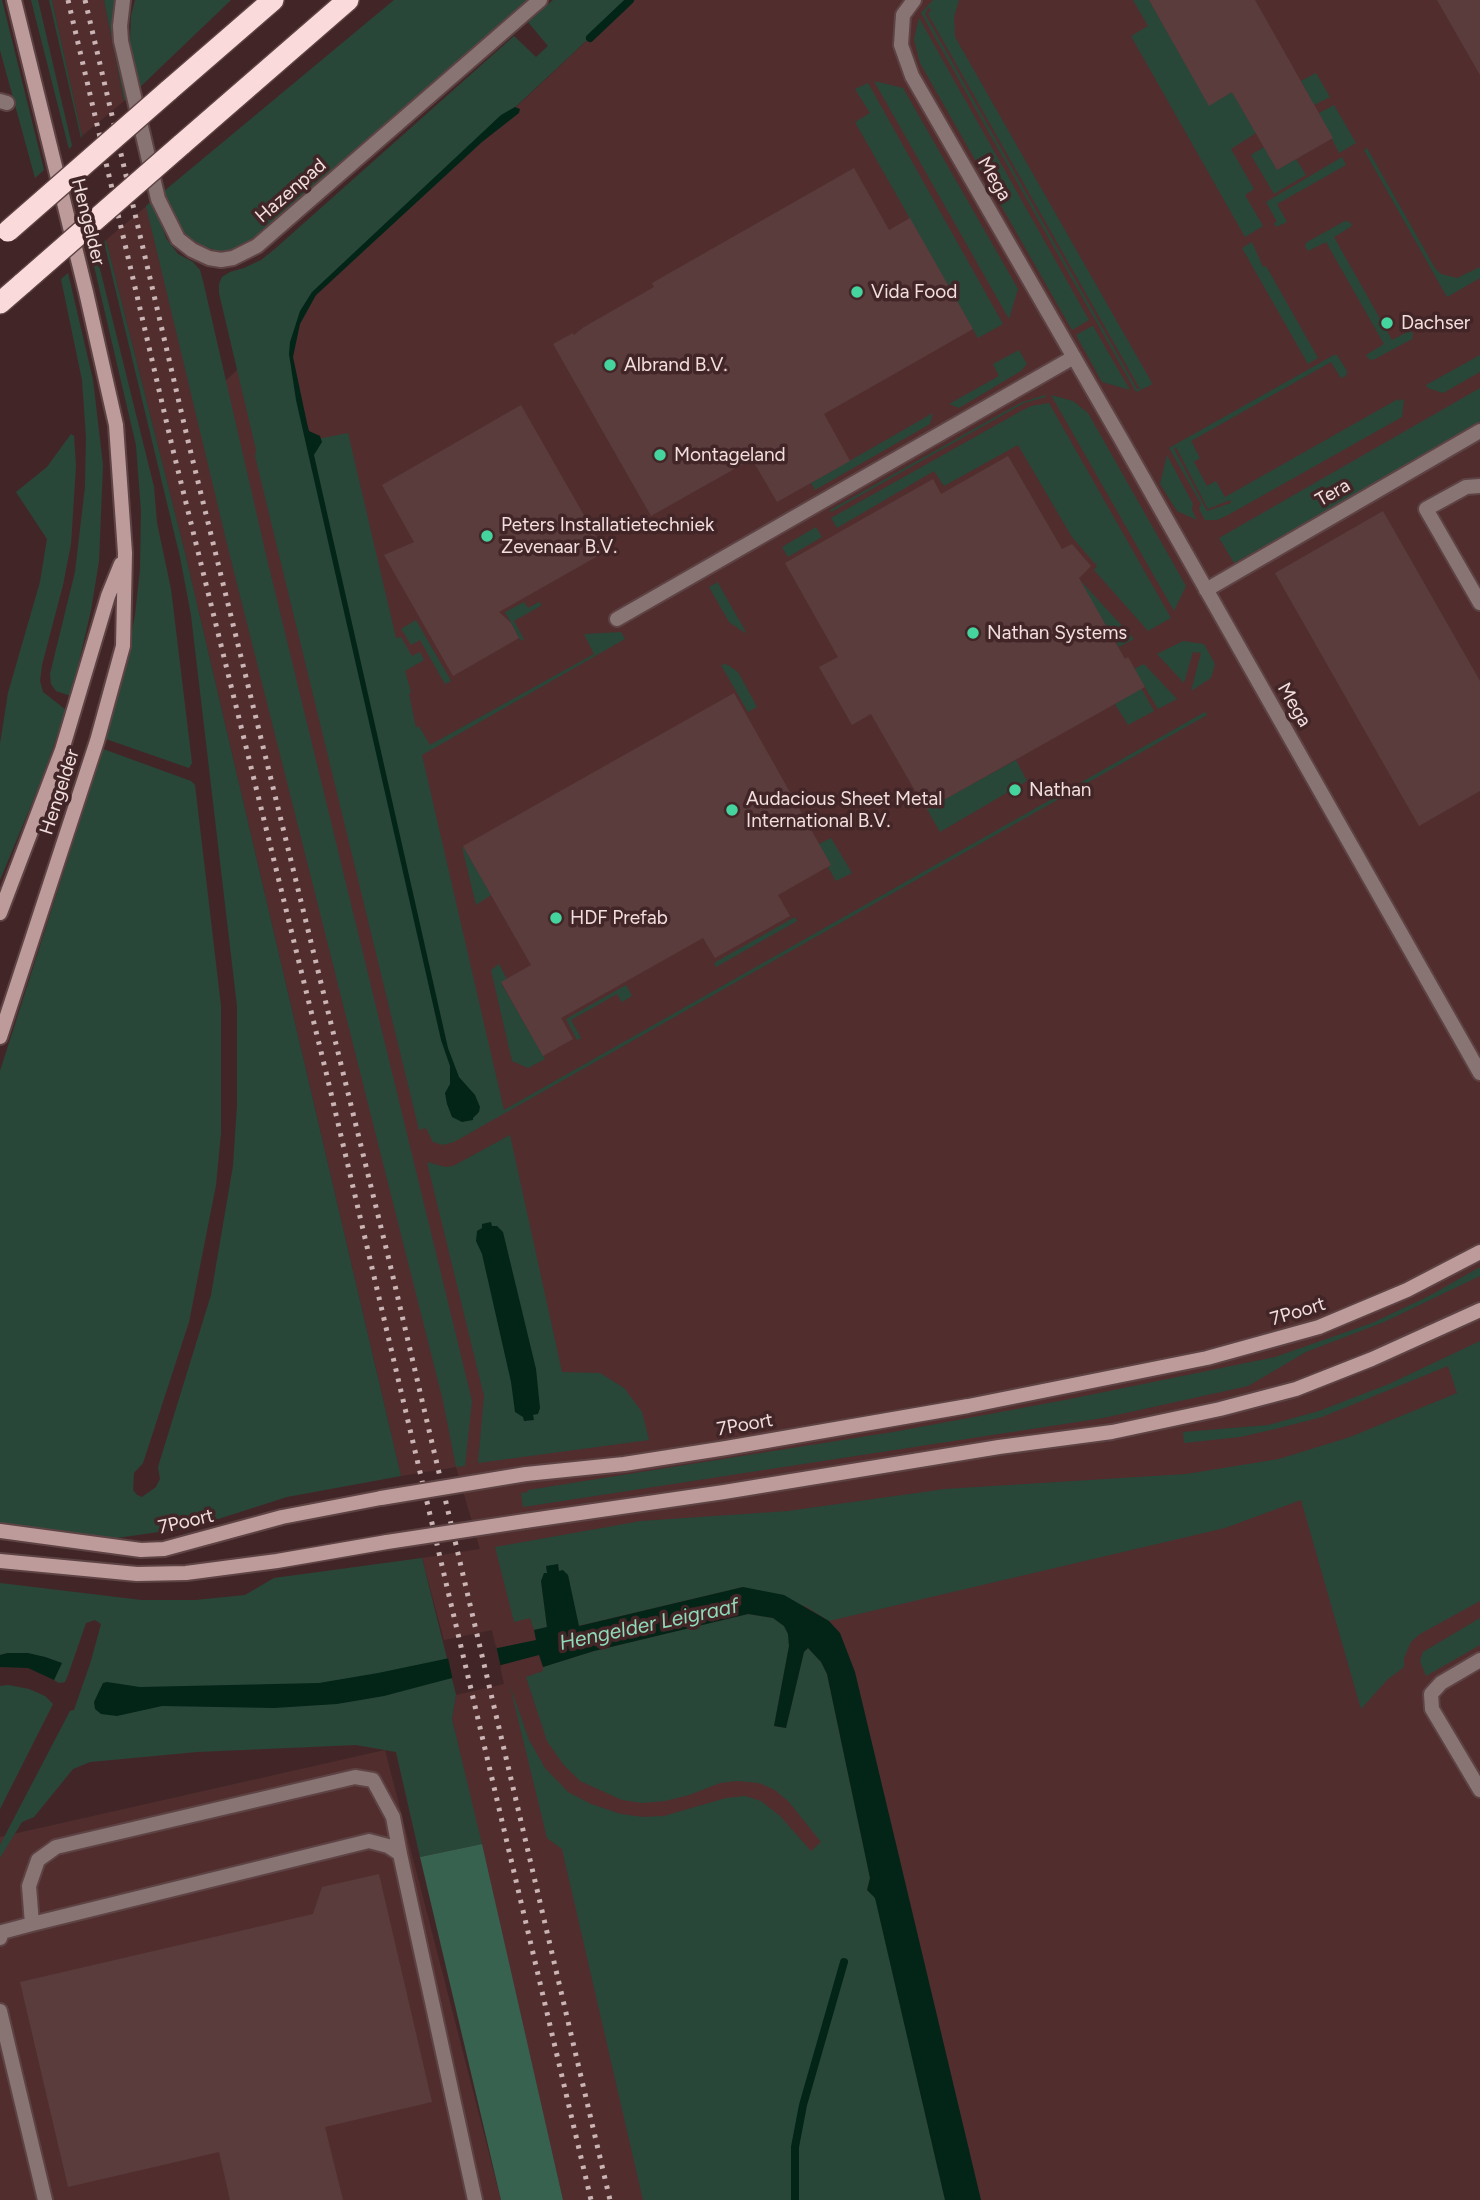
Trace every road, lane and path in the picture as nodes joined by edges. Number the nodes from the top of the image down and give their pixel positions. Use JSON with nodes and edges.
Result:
{"nodes":[{"id":1,"x":14,"y":0,"type":"edge"},
{"id":2,"x":123,"y":0,"type":"edge"},
{"id":3,"x":273,"y":0,"type":"edge"},
{"id":4,"x":348,"y":0,"type":"edge"},
{"id":5,"x":540,"y":0,"type":"edge"},
{"id":6,"x":914,"y":0,"type":"edge"},
{"id":7,"x":4,"y":234,"type":"edge"},
{"id":8,"x":0,"y":303,"type":"edge"},
{"id":9,"x":1074,"y":357,"type":"junction"},
{"id":10,"x":1480,"y":431,"type":"edge"},
{"id":11,"x":1480,"y":486,"type":"edge"},
{"id":12,"x":125,"y":553,"type":"junction"},
{"id":13,"x":1206,"y":590,"type":"junction"},
{"id":14,"x":1480,"y":603,"type":"edge"},
{"id":15,"x":617,"y":619,"type":"dead end"},
{"id":16,"x":0,"y":913,"type":"edge"},
{"id":17,"x":0,"y":1037,"type":"edge"},
{"id":18,"x":1480,"y":1073,"type":"edge"},
{"id":19,"x":1480,"y":1252,"type":"edge"},
{"id":20,"x":1480,"y":1310,"type":"edge"},
{"id":21,"x":0,"y":1531,"type":"edge"},
{"id":22,"x":0,"y":1561,"type":"edge"},
{"id":23,"x":1480,"y":1660,"type":"edge"},
{"id":24,"x":1480,"y":1790,"type":"edge"},
{"id":25,"x":400,"y":1854,"type":"junction"},
{"id":26,"x":32,"y":1924,"type":"junction"},
{"id":27,"x":0,"y":1938,"type":"edge"},
{"id":28,"x":0,"y":2011,"type":"edge"},
{"id":29,"x":45,"y":2200,"type":"edge"},
{"id":30,"x":475,"y":2200,"type":"edge"}],
"edges":[{"from":1,"to":12,"type":"street","name":"Hengelder"},
{"from":2,"to":5,"type":"street","name":"Hazenpad"},
{"from":3,"to":7,"type":"highway","bridge":true},
{"from":4,"to":8,"type":"highway","bridge":true},
{"from":6,"to":9,"type":"street","name":"Mega"},
{"from":9,"to":13,"type":"street","name":"Mega"},
{"from":9,"to":15,"type":"street"},
{"from":10,"to":13,"type":"street","name":"Tera"},
{"from":11,"to":14,"type":"street"},
{"from":12,"to":16,"type":"street","name":"Hengelder"},
{"from":12,"to":17,"type":"street","name":"Hengelder"},
{"from":13,"to":18,"type":"street","name":"Mega"},
{"from":19,"to":21,"type":"street","name":"7Poort","bridge":true},
{"from":20,"to":22,"type":"street","bridge":true},
{"from":23,"to":24,"type":"street"},
{"from":25,"to":26,"type":"street"},
{"from":25,"to":26,"type":"street"},
{"from":25,"to":30,"type":"street"},
{"from":26,"to":27,"type":"street"},
{"from":28,"to":29,"type":"street"}]}
